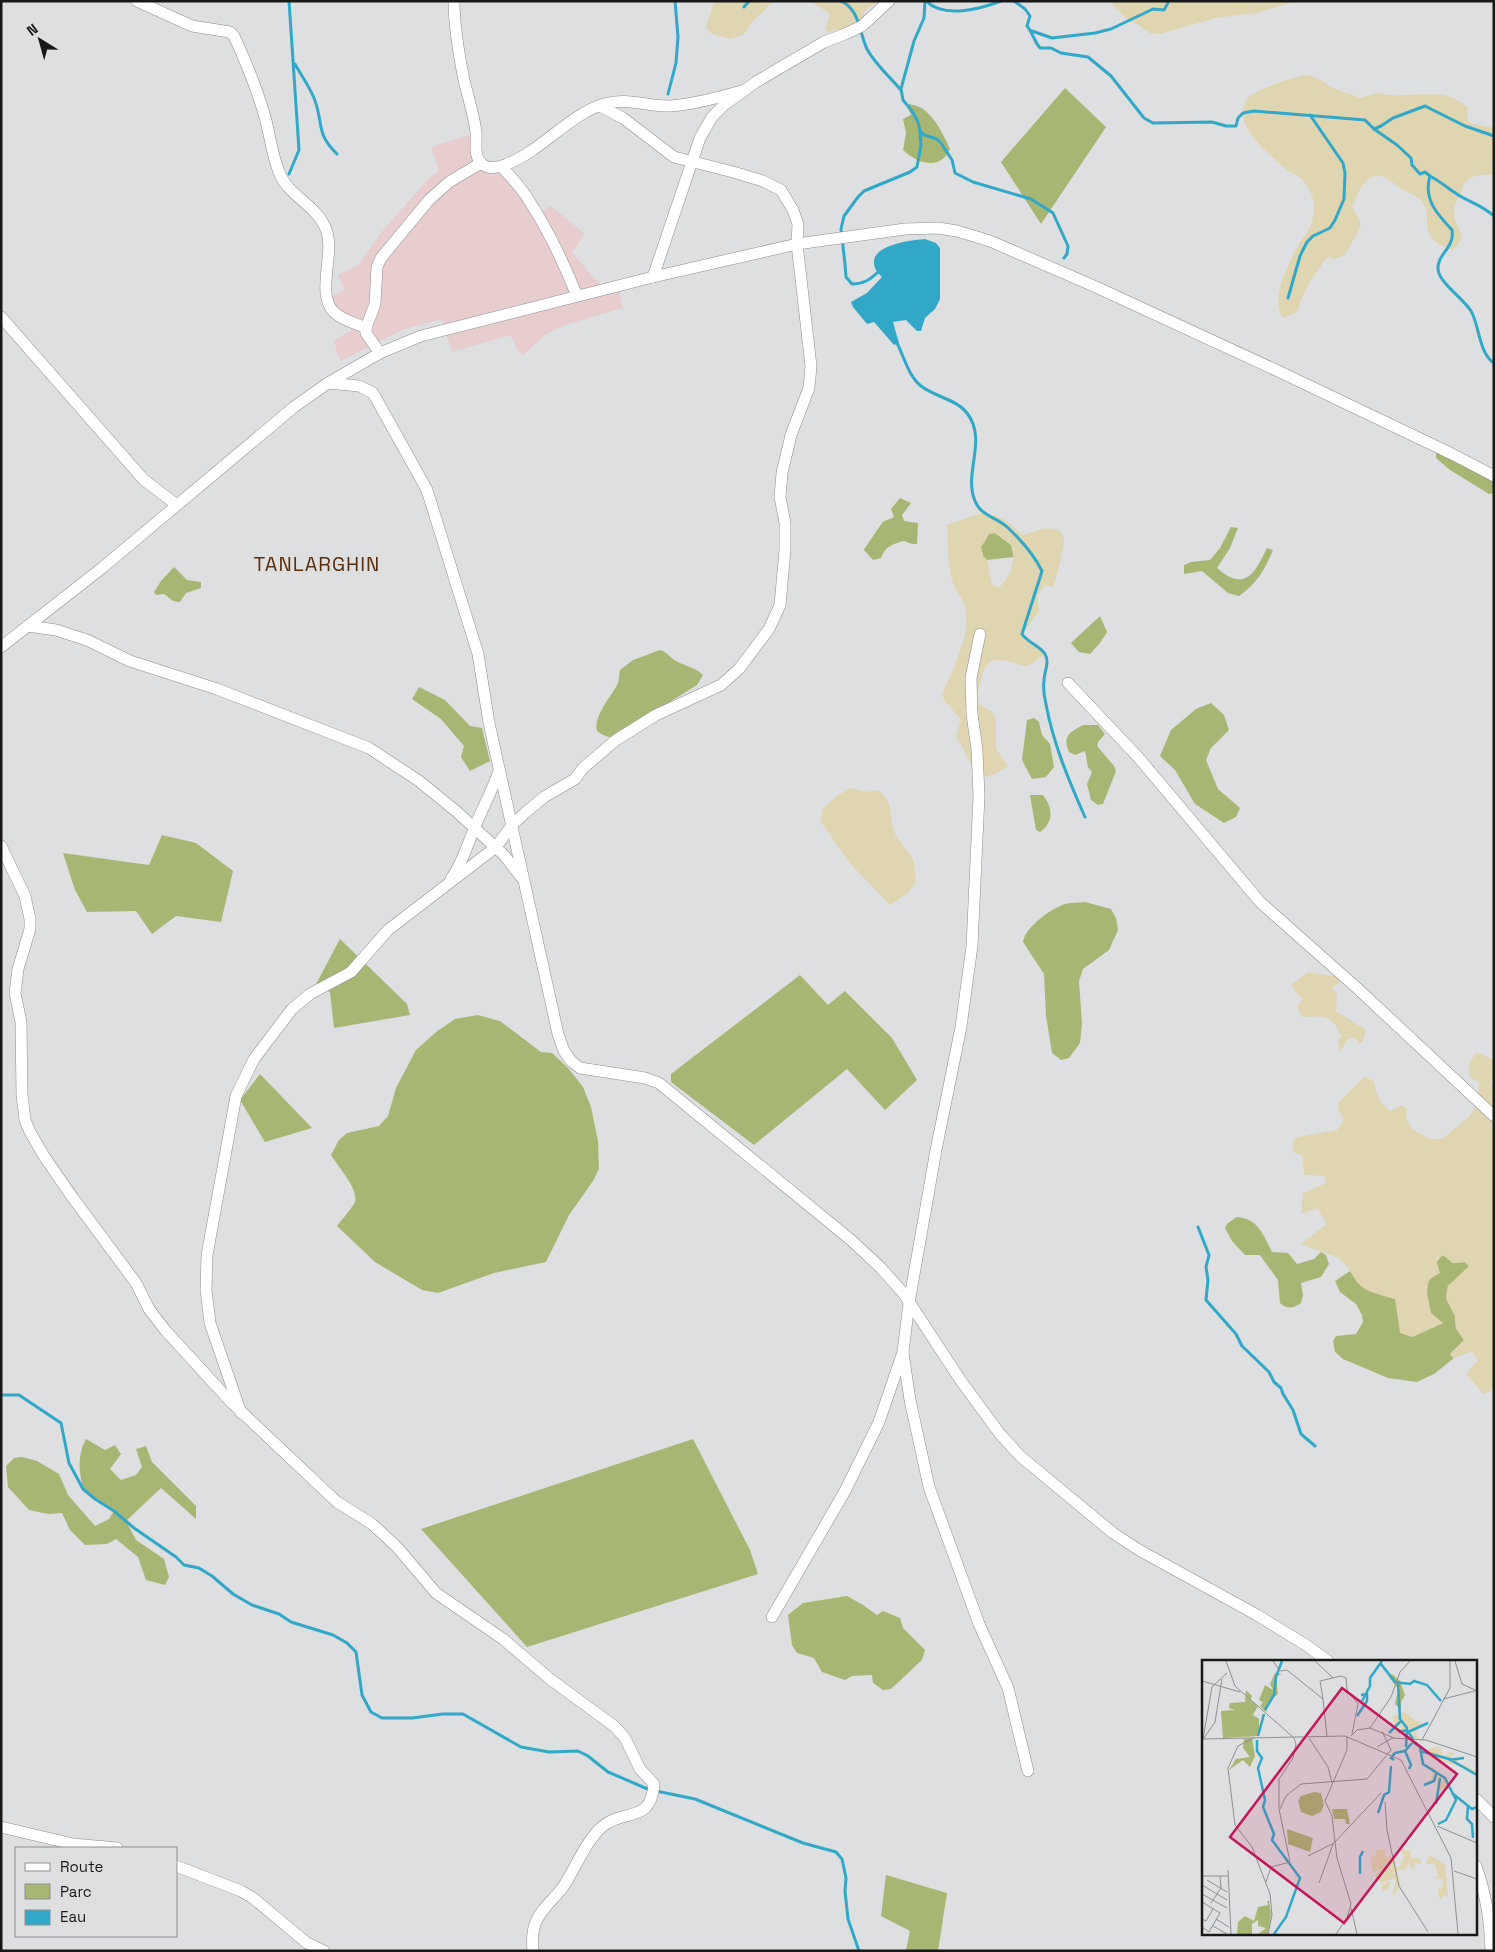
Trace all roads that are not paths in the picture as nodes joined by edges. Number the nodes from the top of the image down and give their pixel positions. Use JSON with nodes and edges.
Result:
{"nodes":[{"id":1,"x":138,"y":1,"type":"edge"},
{"id":2,"x":454,"y":1,"type":"edge"},
{"id":3,"x":888,"y":1,"type":"edge"},
{"id":4,"x":745,"y":90,"type":"junction"},
{"id":5,"x":600,"y":106,"type":"junction"},
{"id":6,"x":691,"y":162,"type":"junction"},
{"id":7,"x":481,"y":163,"type":"junction"},
{"id":8,"x":501,"y":166,"type":"junction"},
{"id":9,"x":798,"y":244,"type":"junction"},
{"id":10,"x":653,"y":277,"type":"junction"},
{"id":11,"x":578,"y":296,"type":"junction"},
{"id":12,"x":1,"y":317,"type":"edge"},
{"id":13,"x":366,"y":328,"type":"junction"},
{"id":14,"x":380,"y":353,"type":"junction"},
{"id":15,"x":328,"y":383,"type":"junction"},
{"id":16,"x":1494,"y":476,"type":"edge"},
{"id":17,"x":177,"y":506,"type":"junction"},
{"id":18,"x":28,"y":626,"type":"junction"},
{"id":19,"x":980,"y":634,"type":"dead end"},
{"id":20,"x":1,"y":647,"type":"edge"},
{"id":21,"x":1068,"y":683,"type":"dead end"},
{"id":22,"x":499,"y":769,"type":"junction"},
{"id":23,"x":512,"y":825,"type":"junction"},
{"id":24,"x":474,"y":828,"type":"junction"},
{"id":25,"x":1,"y":846,"type":"edge"},
{"id":26,"x":496,"y":848,"type":"junction"},
{"id":27,"x":524,"y":880,"type":"junction"},
{"id":28,"x":448,"y":884,"type":"junction"},
{"id":29,"x":1494,"y":1116,"type":"edge"},
{"id":30,"x":909,"y":1303,"type":"junction"},
{"id":31,"x":903,"y":1352,"type":"junction"},
{"id":32,"x":241,"y":1412,"type":"junction"},
{"id":33,"x":772,"y":1617,"type":"dead end"},
{"id":34,"x":1327,"y":1660,"type":"edge"},
{"id":35,"x":1028,"y":1771,"type":"dead end"},
{"id":36,"x":1478,"y":1801,"type":"edge"},
{"id":37,"x":1494,"y":1817,"type":"edge"},
{"id":38,"x":1,"y":1827,"type":"edge"},
{"id":39,"x":106,"y":1847,"type":"edge"},
{"id":40,"x":178,"y":1867,"type":"edge"},
{"id":41,"x":1478,"y":1871,"type":"edge"},
{"id":42,"x":324,"y":1951,"type":"edge"},
{"id":43,"x":533,"y":1951,"type":"edge"},
{"id":44,"x":1491,"y":1951,"type":"edge"}],
"edges":[{"from":1,"to":13,"type":"street"},
{"from":2,"to":7,"type":"street"},
{"from":3,"to":4,"type":"street"},
{"from":4,"to":5,"type":"street"},
{"from":4,"to":6,"type":"street"},
{"from":5,"to":6,"type":"street"},
{"from":5,"to":8,"type":"street"},
{"from":6,"to":9,"type":"street"},
{"from":6,"to":10,"type":"street"},
{"from":7,"to":8,"type":"street"},
{"from":7,"to":13,"type":"street"},
{"from":8,"to":11,"type":"street"},
{"from":9,"to":10,"type":"street"},
{"from":9,"to":16,"type":"street"},
{"from":9,"to":23,"type":"street"},
{"from":10,"to":11,"type":"street"},
{"from":11,"to":14,"type":"street"},
{"from":12,"to":17,"type":"street"},
{"from":13,"to":14,"type":"street"},
{"from":14,"to":15,"type":"street"},
{"from":15,"to":17,"type":"street"},
{"from":15,"to":22,"type":"street"},
{"from":17,"to":18,"type":"street"},
{"from":18,"to":20,"type":"street"},
{"from":18,"to":24,"type":"street"},
{"from":19,"to":30,"type":"street"},
{"from":21,"to":29,"type":"street"},
{"from":22,"to":23,"type":"street"},
{"from":22,"to":24,"type":"street"},
{"from":23,"to":26,"type":"street"},
{"from":23,"to":27,"type":"street"},
{"from":24,"to":26,"type":"street"},
{"from":24,"to":28,"type":"street"},
{"from":25,"to":32,"type":"street"},
{"from":26,"to":27,"type":"street"},
{"from":26,"to":28,"type":"street"},
{"from":27,"to":30,"type":"street"},
{"from":28,"to":32,"type":"street"},
{"from":30,"to":31,"type":"street"},
{"from":30,"to":34,"type":"street"},
{"from":31,"to":33,"type":"street"},
{"from":31,"to":35,"type":"street"},
{"from":32,"to":43,"type":"street"},
{"from":36,"to":37,"type":"street"},
{"from":38,"to":39,"type":"street"},
{"from":40,"to":42,"type":"street"},
{"from":41,"to":44,"type":"street"}]}
